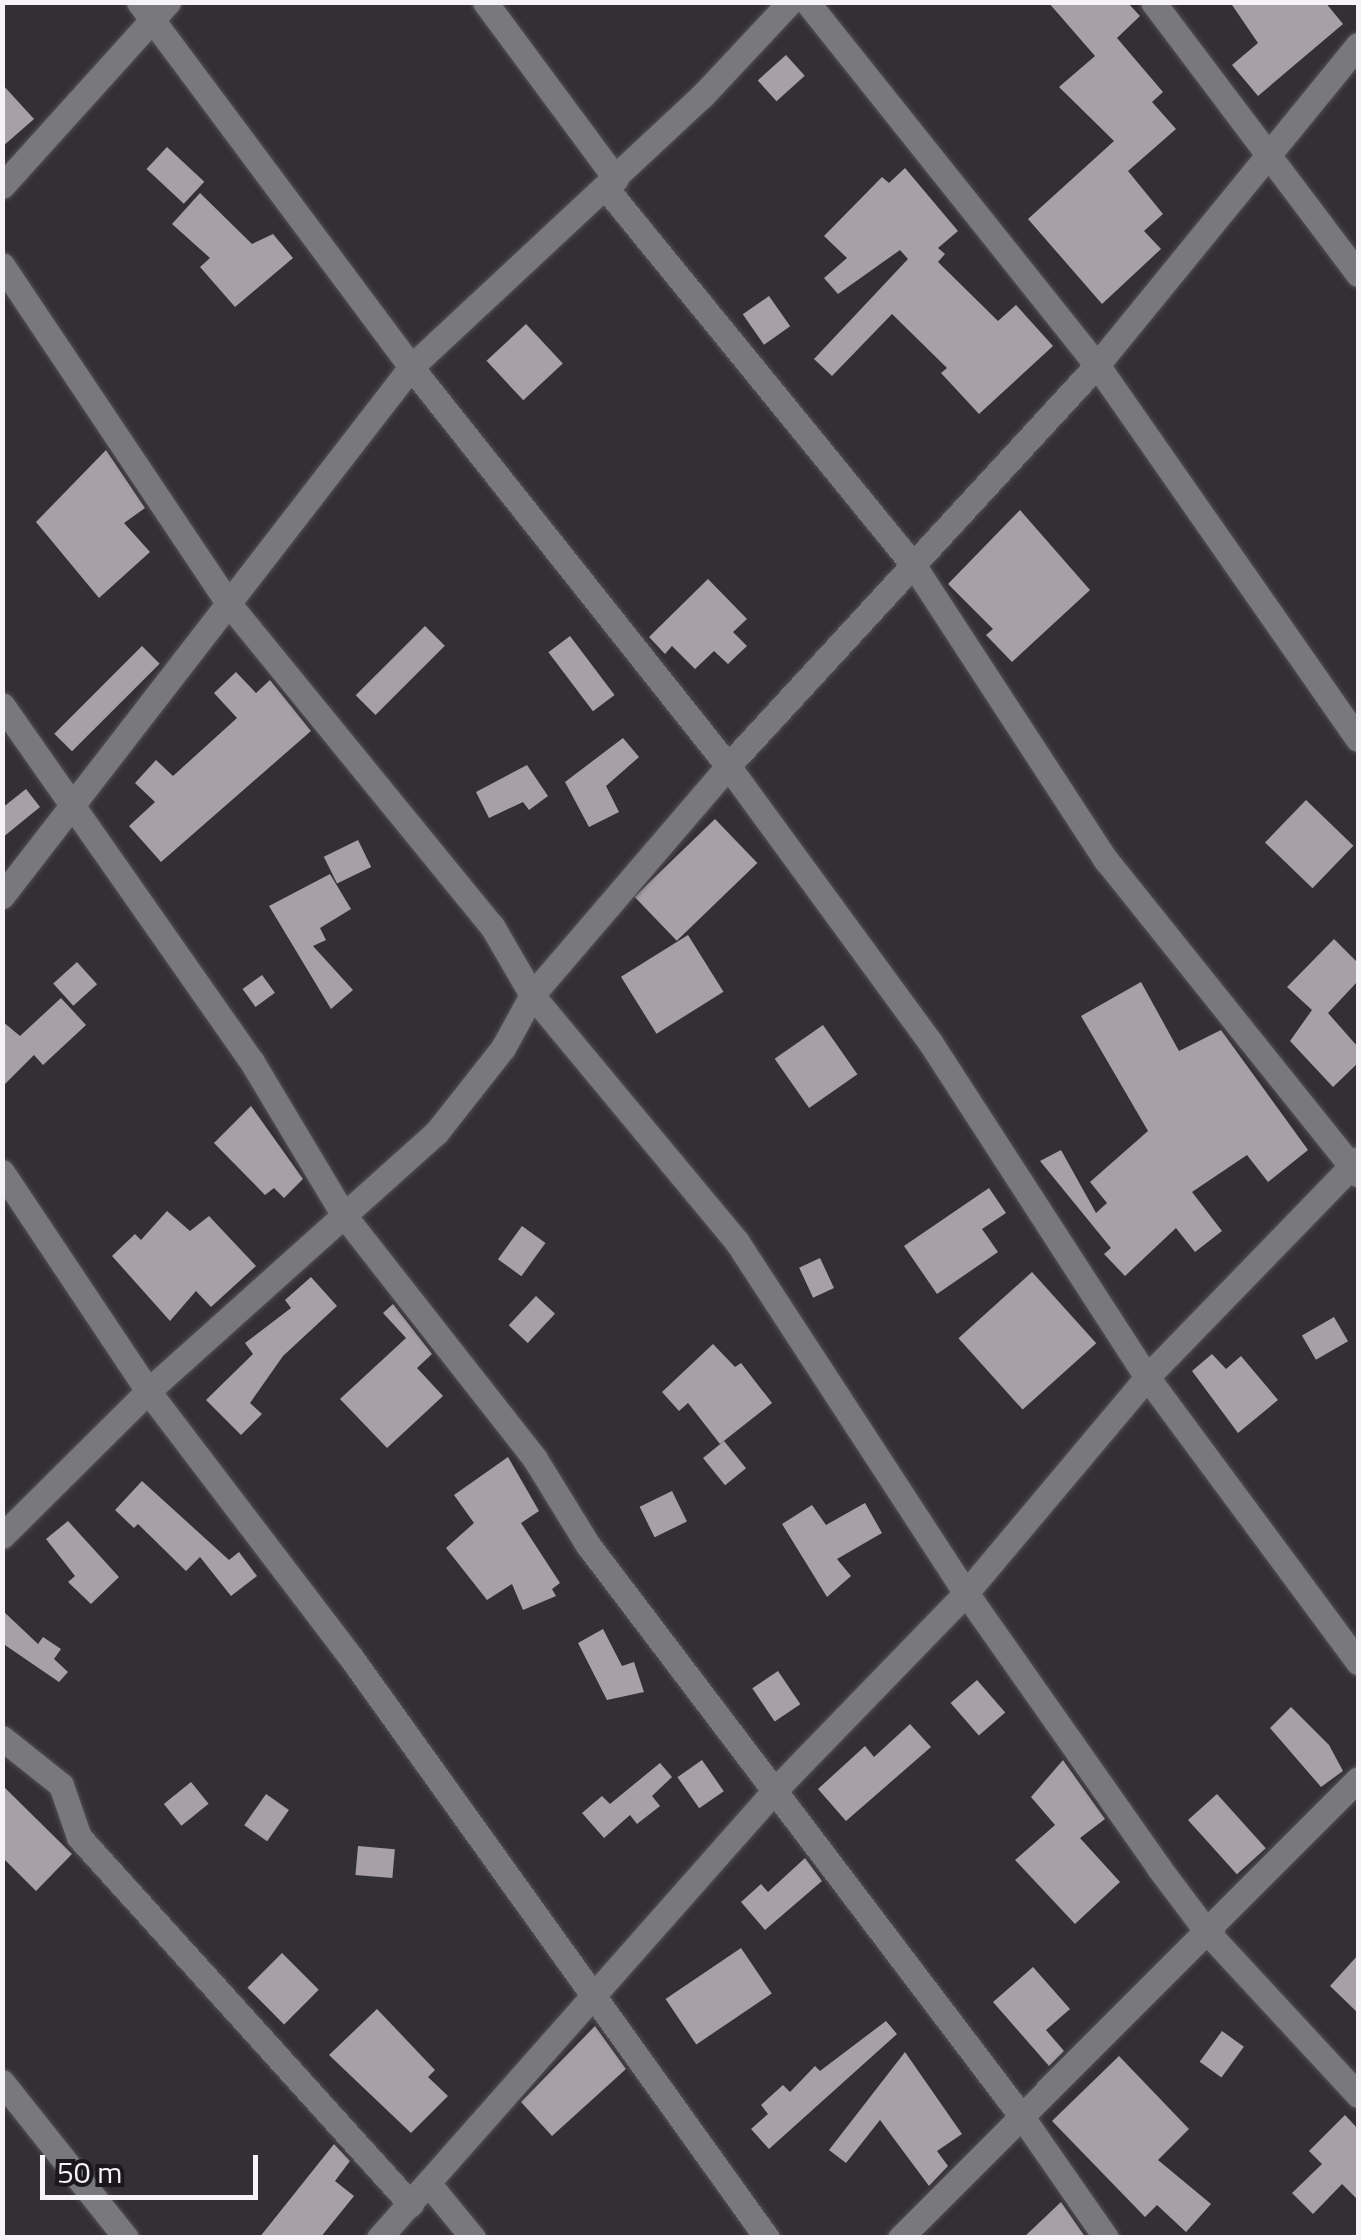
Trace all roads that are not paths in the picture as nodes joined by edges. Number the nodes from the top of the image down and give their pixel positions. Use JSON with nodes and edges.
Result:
{"nodes":[{"id":1,"x":485,"y":2,"type":"edge"},
{"id":2,"x":790,"y":2,"type":"edge"},
{"id":3,"x":807,"y":2,"type":"edge"},
{"id":4,"x":1153,"y":2,"type":"edge"},
{"id":5,"x":153,"y":8,"type":"edge"},
{"id":6,"x":1358,"y":45,"type":"edge"},
{"id":7,"x":1268,"y":152,"type":"junction"},
{"id":8,"x":610,"y":183,"type":"junction"},
{"id":9,"x":2,"y":186,"type":"edge"},
{"id":10,"x":2,"y":266,"type":"edge"},
{"id":11,"x":1358,"y":274,"type":"edge"},
{"id":12,"x":1098,"y":365,"type":"junction"},
{"id":13,"x":411,"y":367,"type":"junction"},
{"id":14,"x":916,"y":569,"type":"junction"},
{"id":15,"x":230,"y":604,"type":"junction"},
{"id":16,"x":2,"y":705,"type":"edge"},
{"id":17,"x":1358,"y":739,"type":"edge"},
{"id":18,"x":728,"y":766,"type":"junction"},
{"id":19,"x":74,"y":808,"type":"junction"},
{"id":20,"x":2,"y":896,"type":"edge"},
{"id":21,"x":532,"y":995,"type":"junction"},
{"id":22,"x":1356,"y":1166,"type":"edge"},
{"id":23,"x":2,"y":1172,"type":"edge"},
{"id":24,"x":343,"y":1214,"type":"junction"},
{"id":25,"x":1147,"y":1377,"type":"junction"},
{"id":26,"x":148,"y":1391,"type":"junction"},
{"id":27,"x":2,"y":1536,"type":"edge"},
{"id":28,"x":966,"y":1593,"type":"junction"},
{"id":29,"x":1358,"y":1662,"type":"edge"},
{"id":30,"x":2,"y":1738,"type":"edge"},
{"id":31,"x":1358,"y":1780,"type":"edge"},
{"id":32,"x":775,"y":1790,"type":"junction"},
{"id":33,"x":1208,"y":1933,"type":"junction"},
{"id":34,"x":591,"y":1992,"type":"junction"},
{"id":35,"x":2,"y":2082,"type":"edge"},
{"id":36,"x":1358,"y":2095,"type":"edge"},
{"id":37,"x":1022,"y":2117,"type":"junction"},
{"id":38,"x":428,"y":2183,"type":"junction"},
{"id":39,"x":411,"y":2204,"type":"junction"},
{"id":40,"x":126,"y":2238,"type":"edge"},
{"id":41,"x":378,"y":2238,"type":"edge"},
{"id":42,"x":473,"y":2238,"type":"edge"},
{"id":43,"x":767,"y":2238,"type":"edge"},
{"id":44,"x":900,"y":2238,"type":"edge"},
{"id":45,"x":1106,"y":2238,"type":"edge"}],
"edges":[{"from":1,"to":8,"type":"street"},
{"from":2,"to":8,"type":"street"},
{"from":3,"to":12,"type":"street"},
{"from":4,"to":7,"type":"street"},
{"from":5,"to":9,"type":"street"},
{"from":5,"to":13,"type":"street"},
{"from":6,"to":7,"type":"street"},
{"from":7,"to":11,"type":"street"},
{"from":7,"to":12,"type":"street"},
{"from":8,"to":13,"type":"street"},
{"from":8,"to":14,"type":"street"},
{"from":10,"to":15,"type":"street"},
{"from":12,"to":14,"type":"street"},
{"from":12,"to":17,"type":"street"},
{"from":13,"to":15,"type":"street"},
{"from":13,"to":18,"type":"street"},
{"from":14,"to":18,"type":"street"},
{"from":14,"to":22,"type":"street"},
{"from":15,"to":19,"type":"street"},
{"from":15,"to":21,"type":"street"},
{"from":16,"to":19,"type":"street"},
{"from":18,"to":21,"type":"street"},
{"from":18,"to":25,"type":"street"},
{"from":19,"to":20,"type":"street"},
{"from":19,"to":24,"type":"street"},
{"from":21,"to":24,"type":"street"},
{"from":21,"to":28,"type":"street"},
{"from":22,"to":25,"type":"street"},
{"from":23,"to":26,"type":"street"},
{"from":24,"to":26,"type":"street"},
{"from":24,"to":32,"type":"street"},
{"from":25,"to":28,"type":"street"},
{"from":25,"to":29,"type":"street"},
{"from":26,"to":27,"type":"street"},
{"from":26,"to":34,"type":"street"},
{"from":28,"to":32,"type":"street"},
{"from":28,"to":33,"type":"street"},
{"from":30,"to":39,"type":"street"},
{"from":31,"to":33,"type":"street"},
{"from":32,"to":34,"type":"street"},
{"from":32,"to":37,"type":"street"},
{"from":33,"to":36,"type":"street"},
{"from":33,"to":37,"type":"street"},
{"from":34,"to":38,"type":"street"},
{"from":34,"to":43,"type":"street"},
{"from":35,"to":40,"type":"street"},
{"from":37,"to":44,"type":"street"},
{"from":37,"to":45,"type":"street"},
{"from":38,"to":39,"type":"street"},
{"from":38,"to":42,"type":"street"},
{"from":39,"to":41,"type":"street"}]}
